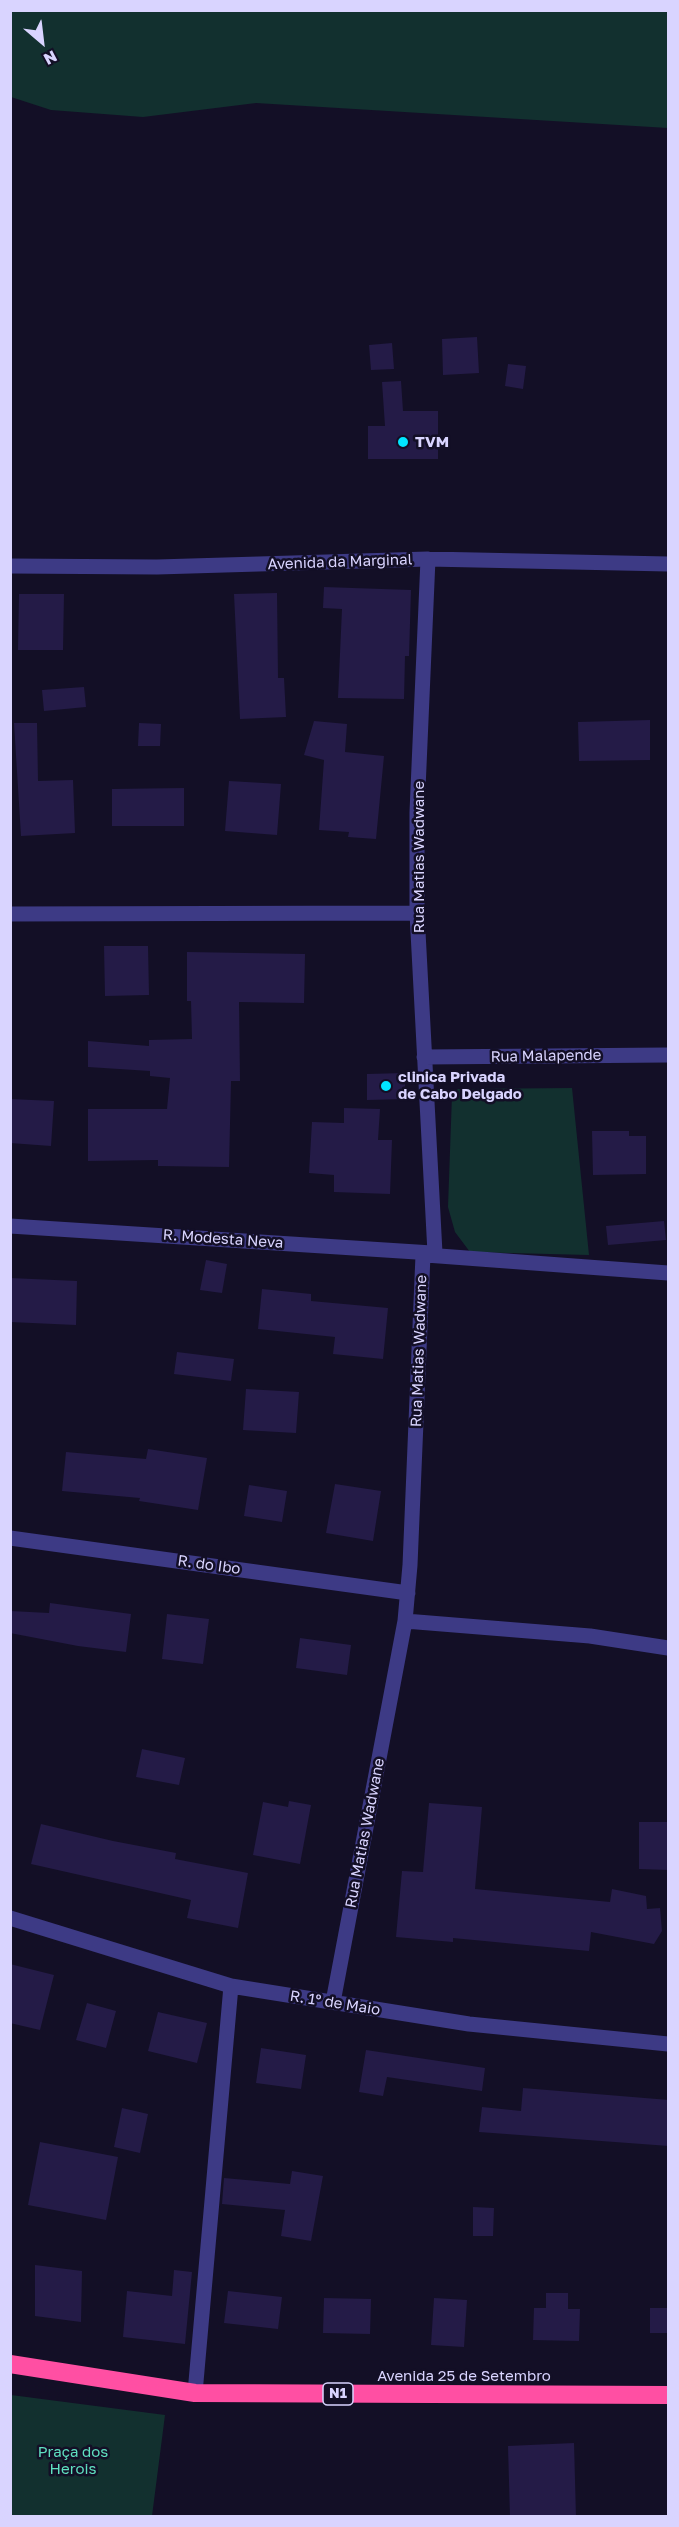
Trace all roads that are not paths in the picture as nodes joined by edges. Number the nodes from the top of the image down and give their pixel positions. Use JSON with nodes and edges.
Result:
{"nodes":[{"id":1,"x":428,"y":559,"type":"junction"},
{"id":2,"x":669,"y":564,"type":"edge"},
{"id":3,"x":10,"y":566,"type":"edge"},
{"id":4,"x":417,"y":913,"type":"junction"},
{"id":5,"x":10,"y":914,"type":"edge"},
{"id":6,"x":669,"y":1055,"type":"edge"},
{"id":7,"x":424,"y":1057,"type":"junction"},
{"id":8,"x":10,"y":1226,"type":"edge"},
{"id":9,"x":429,"y":1254,"type":"junction"},
{"id":10,"x":669,"y":1273,"type":"edge"},
{"id":11,"x":10,"y":1538,"type":"edge"},
{"id":12,"x":408,"y":1593,"type":"junction"},
{"id":13,"x":405,"y":1621,"type":"junction"},
{"id":14,"x":669,"y":1648,"type":"edge"},
{"id":15,"x":10,"y":1918,"type":"edge"},
{"id":16,"x":231,"y":1986,"type":"junction"},
{"id":17,"x":333,"y":2002,"type":"junction"},
{"id":18,"x":669,"y":2044,"type":"edge"},
{"id":19,"x":10,"y":2364,"type":"edge"},
{"id":20,"x":195,"y":2393,"type":"junction"},
{"id":21,"x":669,"y":2395,"type":"edge"}],
"edges":[{"from":1,"to":2,"type":"street","name":"Avenida da Marginal"},
{"from":1,"to":3,"type":"street","name":"Avenida da Marginal"},
{"from":1,"to":4,"type":"street","name":"Rua Matias Wadwane"},
{"from":4,"to":5,"type":"street"},
{"from":4,"to":7,"type":"street","name":"Rua Matias Wadwane"},
{"from":6,"to":7,"type":"street","name":"Rua Malapende"},
{"from":7,"to":9,"type":"street","name":"Rua Matias Wadwane"},
{"from":8,"to":9,"type":"street","name":"R. Modesta Neva"},
{"from":9,"to":10,"type":"street","name":"R. Modesta Neva"},
{"from":9,"to":12,"type":"street","name":"Rua Matias Wadwane"},
{"from":11,"to":12,"type":"street","name":"R. do Ibo"},
{"from":12,"to":13,"type":"street","name":"Rua Matias Wadwane"},
{"from":13,"to":14,"type":"street"},
{"from":13,"to":17,"type":"street","name":"Rua Matias Wadwane"},
{"from":15,"to":16,"type":"street","name":"R. 1º de Maio"},
{"from":16,"to":17,"type":"street","name":"R. 1º de Maio"},
{"from":16,"to":20,"type":"street"},
{"from":17,"to":18,"type":"street","name":"R. 1º de Maio"},
{"from":19,"to":20,"type":"highway","name":"Avenida 25 de Setembro","number":"N1"},
{"from":20,"to":21,"type":"highway","name":"Avenida 25 de Setembro","number":"N1"}]}
